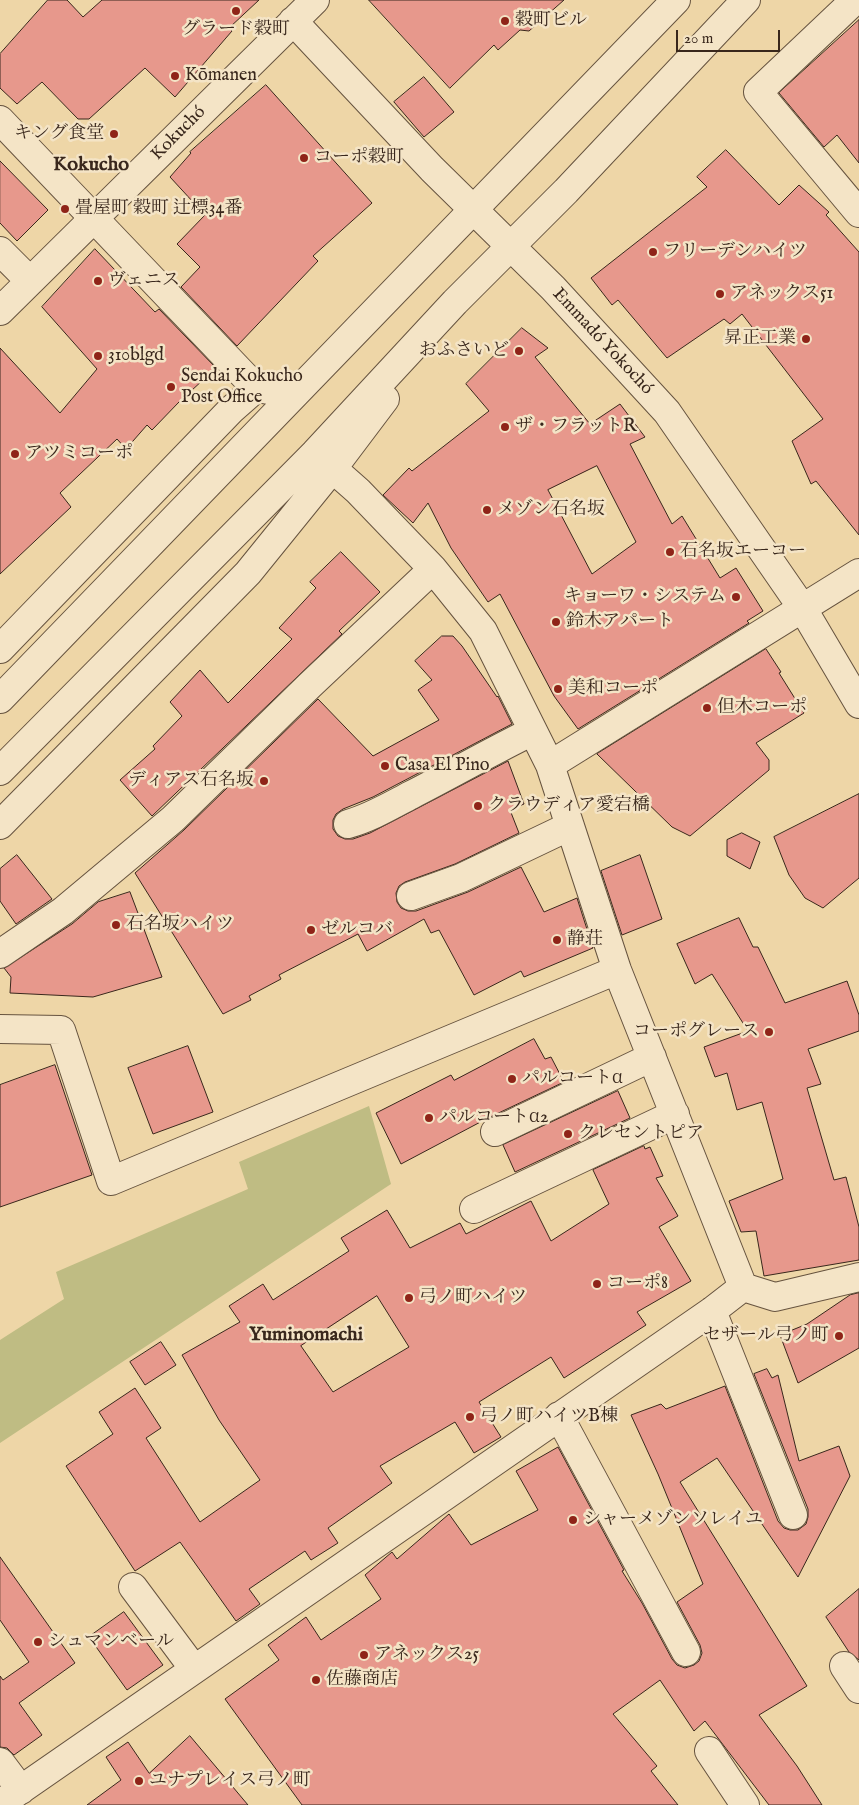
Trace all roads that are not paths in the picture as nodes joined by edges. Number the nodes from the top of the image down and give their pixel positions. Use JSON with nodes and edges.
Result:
{"nodes":[{"id":1,"x":315,"y":0,"type":"edge"},
{"id":2,"x":746,"y":0,"type":"edge"},
{"id":3,"x":855,"y":0,"type":"edge"},
{"id":4,"x":673,"y":1,"type":"edge"},
{"id":5,"x":294,"y":21,"type":"junction"},
{"id":6,"x":0,"y":120,"type":"edge"},
{"id":7,"x":474,"y":210,"type":"junction"},
{"id":8,"x":859,"y":213,"type":"edge"},
{"id":9,"x":94,"y":218,"type":"junction"},
{"id":10,"x":510,"y":246,"type":"junction"},
{"id":11,"x":0,"y":251,"type":"edge"},
{"id":12,"x":30,"y":281,"type":"junction"},
{"id":13,"x":0,"y":310,"type":"edge"},
{"id":14,"x":256,"y":388,"type":"junction"},
{"id":15,"x":294,"y":394,"type":"junction"},
{"id":16,"x":324,"y":460,"type":"junction"},
{"id":17,"x":433,"y":569,"type":"junction"},
{"id":18,"x":859,"y":573,"type":"edge"},
{"id":19,"x":803,"y":609,"type":"junction"},
{"id":20,"x":0,"y":649,"type":"edge"},
{"id":21,"x":0,"y":699,"type":"edge"},
{"id":22,"x":859,"y":704,"type":"edge"},
{"id":23,"x":533,"y":731,"type":"junction"},
{"id":24,"x":550,"y":765,"type":"junction"},
{"id":25,"x":0,"y":771,"type":"edge"},
{"id":26,"x":348,"y":824,"type":"dead end"},
{"id":27,"x":0,"y":825,"type":"edge"},
{"id":28,"x":570,"y":826,"type":"junction"},
{"id":29,"x":411,"y":896,"type":"dead end"},
{"id":30,"x":0,"y":954,"type":"edge"},
{"id":31,"x":617,"y":970,"type":"junction"},
{"id":32,"x":0,"y":1028,"type":"edge"},
{"id":33,"x":652,"y":1058,"type":"junction"},
{"id":34,"x":675,"y":1114,"type":"junction"},
{"id":35,"x":494,"y":1132,"type":"dead end"},
{"id":36,"x":474,"y":1209,"type":"dead end"},
{"id":37,"x":859,"y":1277,"type":"edge"},
{"id":38,"x":743,"y":1287,"type":"junction"},
{"id":39,"x":712,"y":1311,"type":"junction"},
{"id":40,"x":559,"y":1416,"type":"junction"},
{"id":41,"x":794,"y":1515,"type":"dead end"},
{"id":42,"x":133,"y":1587,"type":"dead end"},
{"id":43,"x":686,"y":1652,"type":"dead end"},
{"id":44,"x":844,"y":1666,"type":"dead end"},
{"id":45,"x":194,"y":1669,"type":"junction"},
{"id":46,"x":859,"y":1689,"type":"edge"},
{"id":47,"x":709,"y":1751,"type":"dead end"},
{"id":48,"x":0,"y":1762,"type":"edge"},
{"id":49,"x":10,"y":1797,"type":"edge"},
{"id":50,"x":745,"y":1805,"type":"edge"}],
"edges":[{"from":1,"to":5,"type":"street","name":"Kokuchó"},
{"from":2,"to":10,"type":"street"},
{"from":3,"to":8,"type":"street"},
{"from":4,"to":7,"type":"street"},
{"from":5,"to":7,"type":"street","name":"Emmadó Yokochó"},
{"from":5,"to":9,"type":"street","name":"Kokuchó"},
{"from":6,"to":9,"type":"street"},
{"from":7,"to":10,"type":"street","name":"Emmadó Yokochó"},
{"from":7,"to":15,"type":"street"},
{"from":9,"to":12,"type":"street","name":"Kokuchó"},
{"from":9,"to":14,"type":"street"},
{"from":10,"to":16,"type":"street"},
{"from":10,"to":19,"type":"street","name":"Emmadó Yokochó"},
{"from":11,"to":12,"type":"street"},
{"from":12,"to":13,"type":"street","name":"Kokuchó"},
{"from":14,"to":15,"type":"street"},
{"from":14,"to":20,"type":"street"},
{"from":15,"to":21,"type":"street"},
{"from":16,"to":17,"type":"street"},
{"from":16,"to":25,"type":"street"},
{"from":16,"to":27,"type":"street"},
{"from":17,"to":23,"type":"street"},
{"from":17,"to":30,"type":"street"},
{"from":18,"to":19,"type":"street"},
{"from":19,"to":22,"type":"street","name":"Emmadó Yokochó"},
{"from":19,"to":24,"type":"street"},
{"from":23,"to":24,"type":"street"},
{"from":23,"to":26,"type":"street"},
{"from":24,"to":28,"type":"street"},
{"from":28,"to":29,"type":"street"},
{"from":28,"to":31,"type":"street"},
{"from":31,"to":32,"type":"street"},
{"from":31,"to":33,"type":"street"},
{"from":33,"to":34,"type":"street"},
{"from":33,"to":35,"type":"street"},
{"from":34,"to":36,"type":"street"},
{"from":34,"to":38,"type":"street"},
{"from":37,"to":38,"type":"street"},
{"from":38,"to":39,"type":"street"},
{"from":39,"to":40,"type":"street"},
{"from":39,"to":41,"type":"street"},
{"from":40,"to":43,"type":"street"},
{"from":40,"to":45,"type":"street"},
{"from":42,"to":45,"type":"street"},
{"from":44,"to":46,"type":"street"},
{"from":45,"to":49,"type":"street"},
{"from":47,"to":50,"type":"street"},
{"from":48,"to":49,"type":"street"}]}
